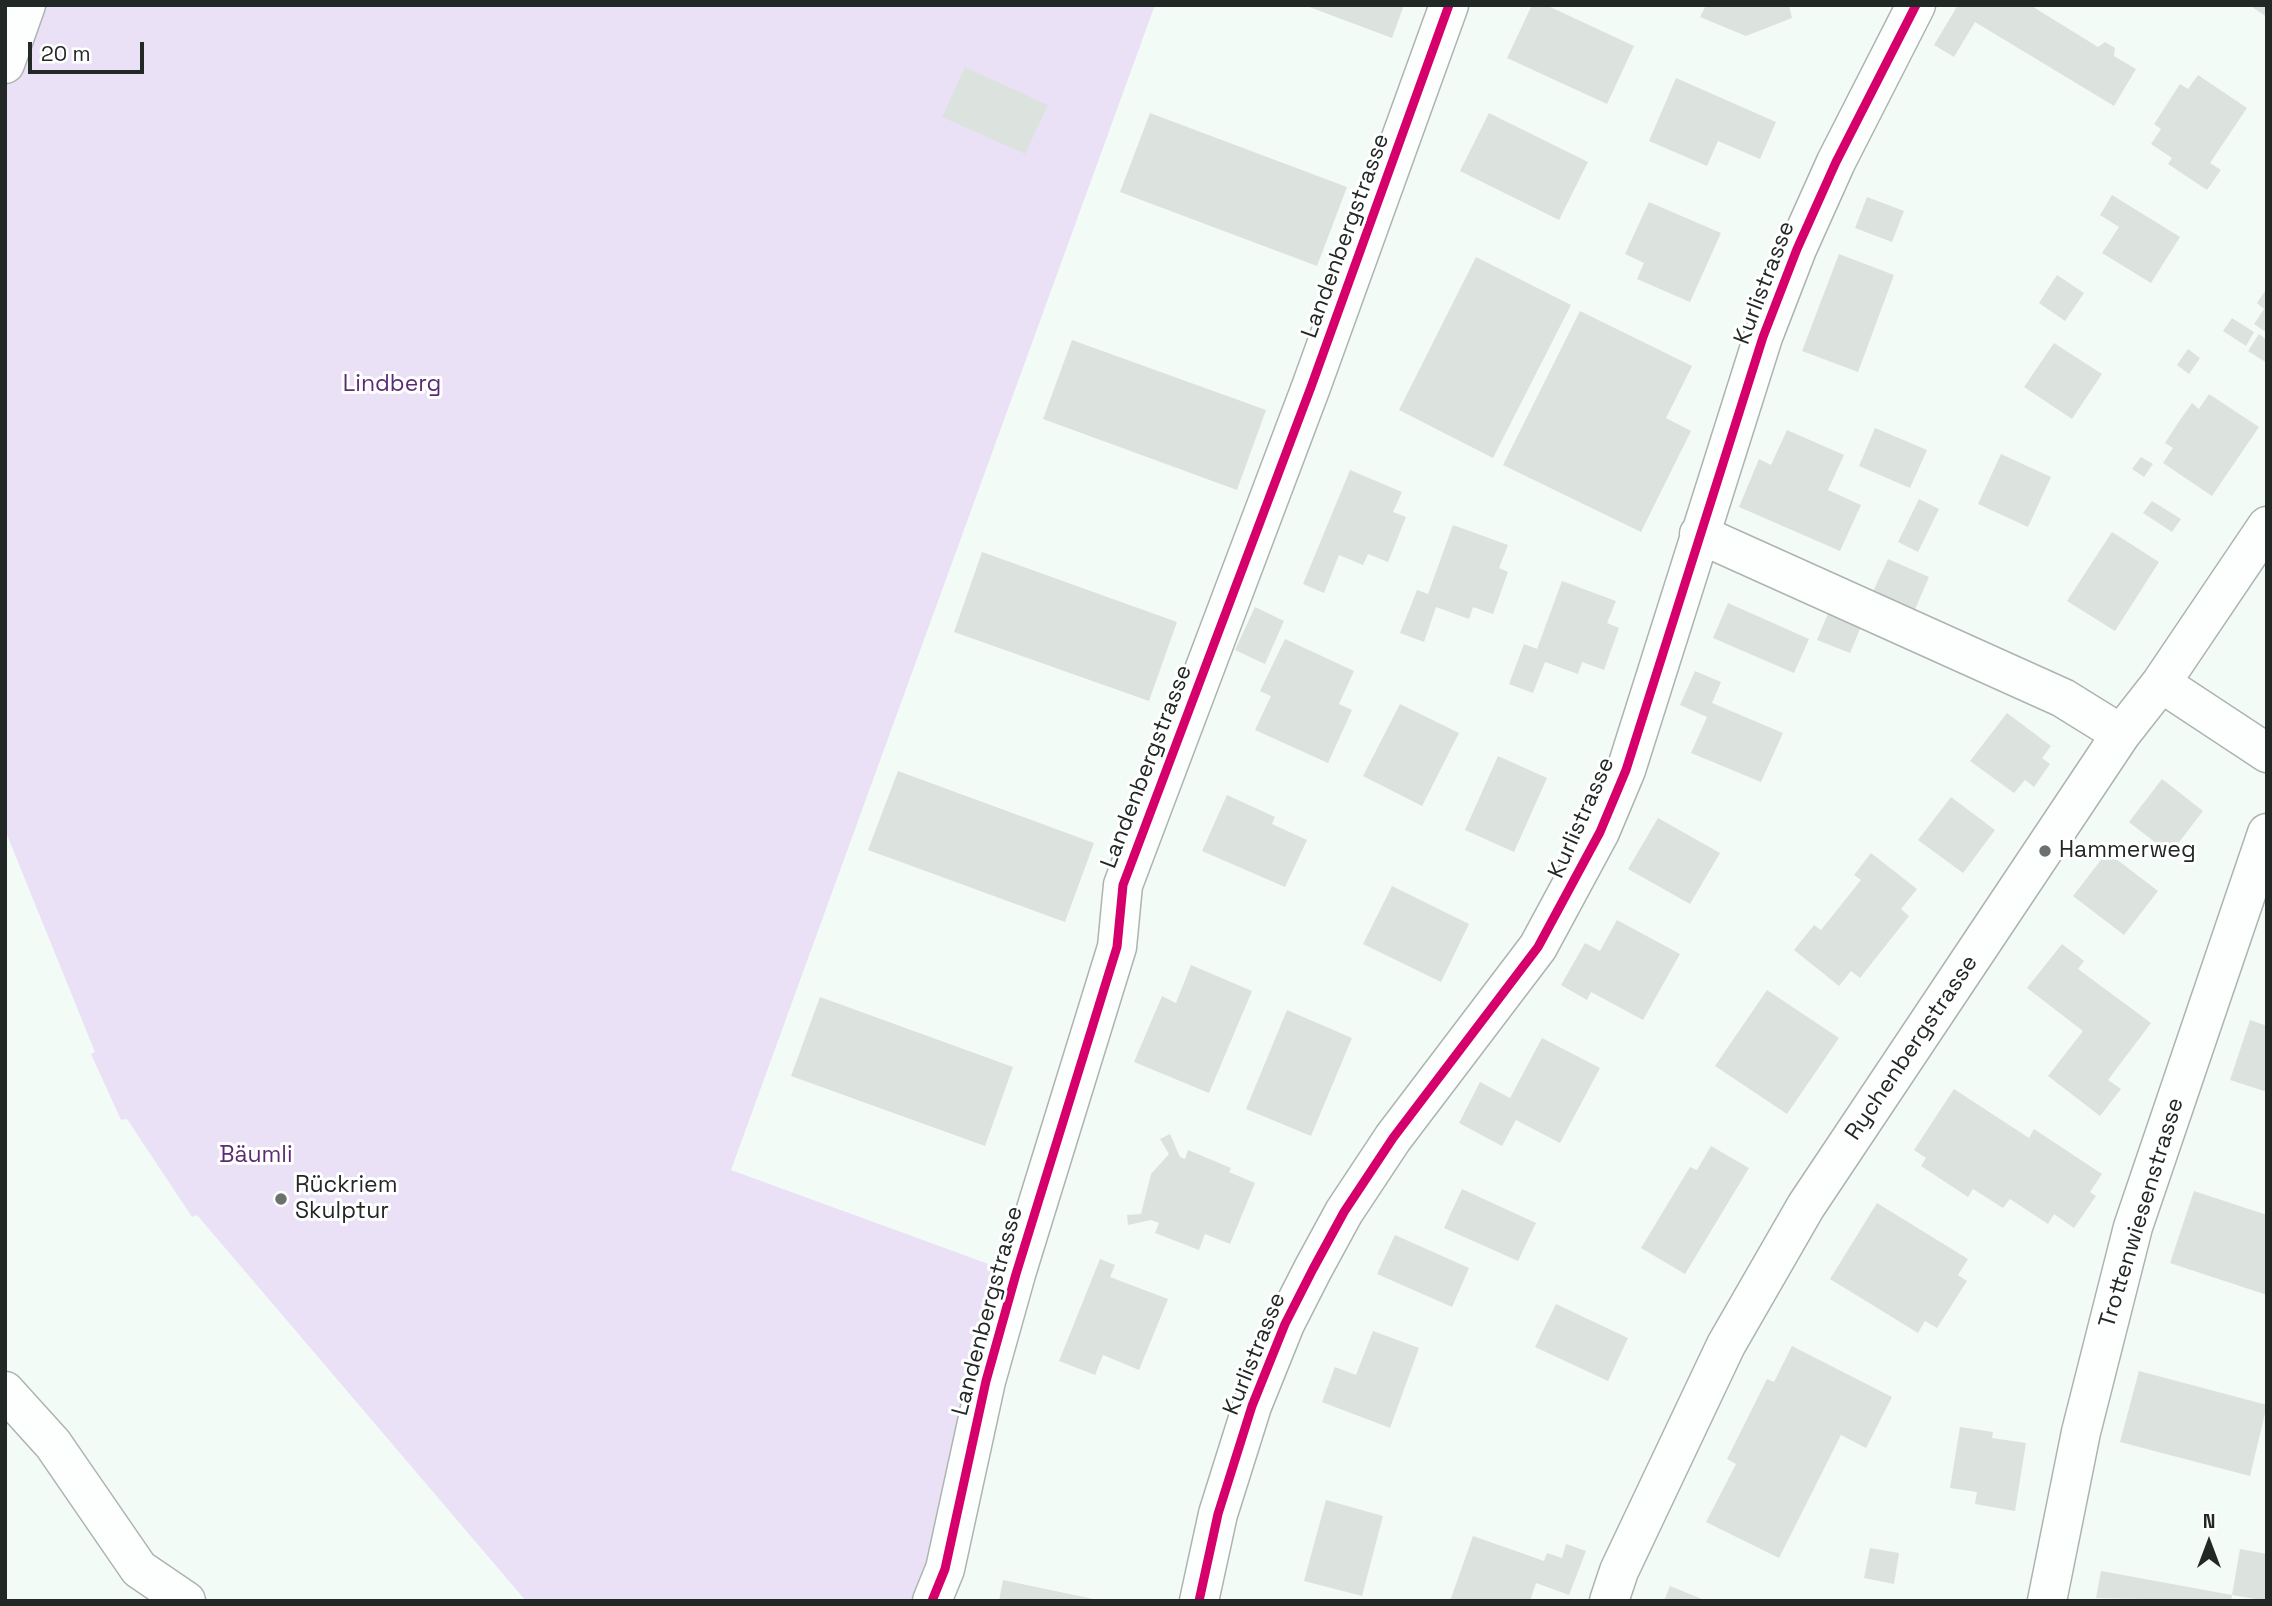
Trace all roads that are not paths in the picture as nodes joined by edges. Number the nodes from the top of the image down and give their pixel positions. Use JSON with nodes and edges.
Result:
{"nodes":[{"id":1,"x":26,"y":5,"type":"edge"},
{"id":2,"x":1449,"y":5,"type":"edge"},
{"id":3,"x":1916,"y":5,"type":"edge"},
{"id":4,"x":5,"y":64,"type":"edge"},
{"id":5,"x":2267,"y":526,"type":"edge"},
{"id":6,"x":1699,"y":534,"type":"junction"},
{"id":7,"x":2161,"y":683,"type":"junction"},
{"id":8,"x":2121,"y":734,"type":"junction"},
{"id":9,"x":2267,"y":753,"type":"edge"},
{"id":10,"x":2267,"y":833,"type":"edge"},
{"id":11,"x":5,"y":1391,"type":"edge"},
{"id":12,"x":186,"y":1601,"type":"edge"},
{"id":13,"x":932,"y":1601,"type":"edge"},
{"id":14,"x":1199,"y":1601,"type":"edge"},
{"id":15,"x":1609,"y":1601,"type":"edge"},
{"id":16,"x":2047,"y":1601,"type":"edge"}],
"edges":[{"from":1,"to":4,"type":"street"},
{"from":2,"to":13,"type":"street","name":"Landenbergstrasse"},
{"from":3,"to":6,"type":"street","name":"Kurlistrasse"},
{"from":5,"to":7,"type":"street","name":"Rychenbergstrasse"},
{"from":6,"to":8,"type":"street"},
{"from":6,"to":14,"type":"street","name":"Kurlistrasse"},
{"from":7,"to":8,"type":"street","name":"Rychenbergstrasse"},
{"from":7,"to":9,"type":"street"},
{"from":8,"to":15,"type":"street","name":"Rychenbergstrasse"},
{"from":10,"to":16,"type":"street","name":"Trottenwiesenstrasse"},
{"from":11,"to":12,"type":"street"}]}
